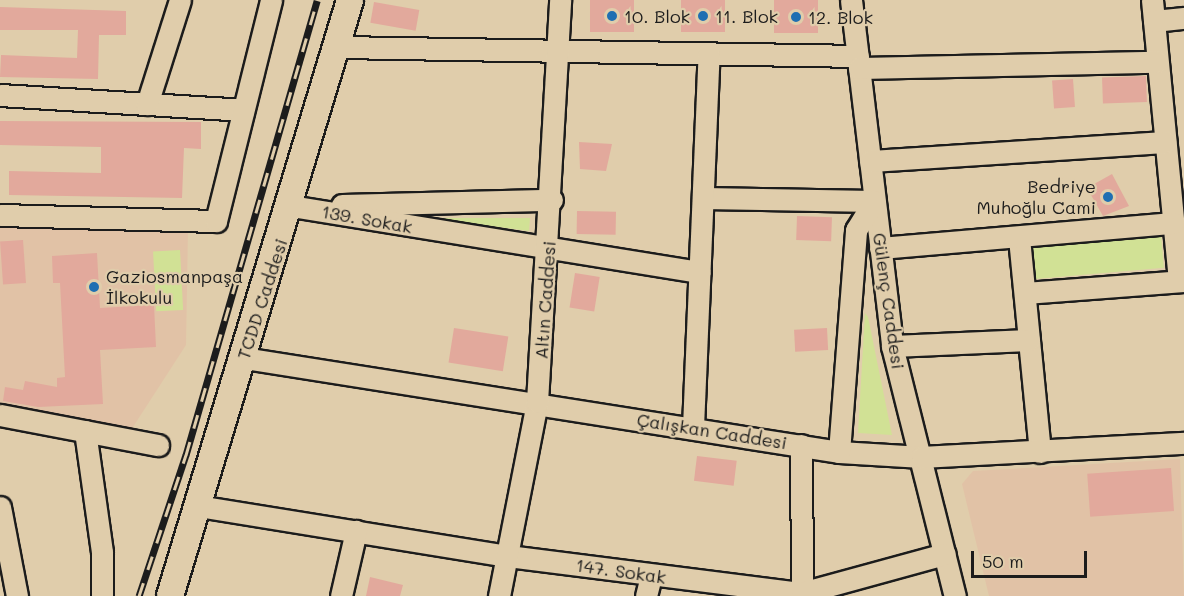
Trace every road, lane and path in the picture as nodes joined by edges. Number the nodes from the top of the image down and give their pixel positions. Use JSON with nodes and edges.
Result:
{"nodes":[{"id":1,"x":180,"y":0,"type":"edge"},
{"id":2,"x":272,"y":0,"type":"edge"},
{"id":3,"x":350,"y":0,"type":"edge"},
{"id":4,"x":560,"y":0,"type":"edge"},
{"id":5,"x":851,"y":0,"type":"edge"},
{"id":6,"x":1153,"y":10,"type":"edge"},
{"id":7,"x":1184,"y":18,"type":"edge"},
{"id":8,"x":339,"y":47,"type":"junction"},
{"id":9,"x":558,"y":50,"type":"junction"},
{"id":10,"x":709,"y":53,"type":"junction"},
{"id":11,"x":858,"y":62,"type":"junction"},
{"id":12,"x":1157,"y":62,"type":"junction"},
{"id":13,"x":0,"y":95,"type":"edge"},
{"id":14,"x":147,"y":104,"type":"junction"},
{"id":15,"x":244,"y":110,"type":"junction"},
{"id":16,"x":1165,"y":142,"type":"junction"},
{"id":17,"x":870,"y":161,"type":"junction"},
{"id":18,"x":703,"y":198,"type":"junction"},
{"id":19,"x":552,"y":200,"type":"junction"},
{"id":20,"x":874,"y":201,"type":"junction"},
{"id":21,"x":291,"y":206,"type":"junction"},
{"id":22,"x":0,"y":215,"type":"edge"},
{"id":23,"x":1173,"y":223,"type":"junction"},
{"id":24,"x":1019,"y":238,"type":"junction"},
{"id":25,"x":880,"y":248,"type":"junction"},
{"id":26,"x":549,"y":249,"type":"junction"},
{"id":27,"x":700,"y":272,"type":"junction"},
{"id":28,"x":1181,"y":281,"type":"edge"},
{"id":29,"x":1025,"y":293,"type":"junction"},
{"id":30,"x":1029,"y":340,"type":"junction"},
{"id":31,"x":891,"y":346,"type":"junction"},
{"id":32,"x":244,"y":358,"type":"junction"},
{"id":33,"x":537,"y":402,"type":"junction"},
{"id":34,"x":0,"y":415,"type":"edge"},
{"id":35,"x":693,"y":427,"type":"junction"},
{"id":36,"x":85,"y":431,"type":"junction"},
{"id":37,"x":1184,"y":443,"type":"edge"},
{"id":38,"x":158,"y":445,"type":"dead end"},
{"id":39,"x":801,"y":445,"type":"junction"},
{"id":40,"x":839,"y":452,"type":"junction"},
{"id":41,"x":1040,"y":452,"type":"junction"},
{"id":42,"x":922,"y":458,"type":"junction"},
{"id":43,"x":198,"y":506,"type":"junction"},
{"id":44,"x":0,"y":507,"type":"edge"},
{"id":45,"x":356,"y":531,"type":"junction"},
{"id":46,"x":945,"y":554,"type":"junction"},
{"id":47,"x":508,"y":555,"type":"junction"},
{"id":48,"x":648,"y":586,"type":"edge"},
{"id":49,"x":802,"y":594,"type":"edge"},
{"id":50,"x":18,"y":596,"type":"edge"},
{"id":51,"x":102,"y":596,"type":"edge"},
{"id":52,"x":170,"y":596,"type":"edge"},
{"id":53,"x":341,"y":596,"type":"edge"},
{"id":54,"x":500,"y":596,"type":"edge"},
{"id":55,"x":954,"y":596,"type":"edge"}],
"edges":[{"from":1,"to":14,"type":"street"},
{"from":2,"to":15,"type":"street"},
{"from":3,"to":8,"type":"main road","name":"TCDD Caddesi"},
{"from":4,"to":9,"type":"street","name":"Altın Caddesi"},
{"from":5,"to":11,"type":"street","name":"Gülenç Caddesi"},
{"from":6,"to":7,"type":"street"},
{"from":6,"to":12,"type":"street"},
{"from":8,"to":9,"type":"street"},
{"from":8,"to":21,"type":"main road","name":"TCDD Caddesi"},
{"from":9,"to":10,"type":"street"},
{"from":9,"to":19,"type":"street","name":"Altın Caddesi"},
{"from":10,"to":11,"type":"street"},
{"from":10,"to":18,"type":"street"},
{"from":11,"to":12,"type":"street"},
{"from":11,"to":17,"type":"street","name":"Gülenç Caddesi"},
{"from":12,"to":16,"type":"street"},
{"from":13,"to":14,"type":"street"},
{"from":14,"to":15,"type":"street"},
{"from":15,"to":22,"type":"street"},
{"from":16,"to":17,"type":"street"},
{"from":16,"to":23,"type":"street"},
{"from":17,"to":20,"type":"street","name":"Gülenç Caddesi"},
{"from":18,"to":20,"type":"street"},
{"from":18,"to":27,"type":"street"},
{"from":19,"to":21,"type":"street","name":"139. Sokak"},
{"from":19,"to":26,"type":"street","name":"Altın Caddesi"},
{"from":20,"to":25,"type":"street","name":"Gülenç Caddesi"},
{"from":20,"to":40,"type":"street"},
{"from":21,"to":26,"type":"street","name":"139. Sokak"},
{"from":21,"to":32,"type":"main road","name":"TCDD Caddesi"},
{"from":23,"to":24,"type":"street"},
{"from":23,"to":28,"type":"street"},
{"from":24,"to":25,"type":"street"},
{"from":24,"to":29,"type":"street"},
{"from":25,"to":31,"type":"street","name":"Gülenç Caddesi"},
{"from":26,"to":27,"type":"street","name":"139. Sokak"},
{"from":26,"to":33,"type":"street","name":"Altın Caddesi"},
{"from":27,"to":35,"type":"street"},
{"from":28,"to":29,"type":"street"},
{"from":29,"to":30,"type":"street"},
{"from":30,"to":31,"type":"street"},
{"from":30,"to":41,"type":"street"},
{"from":31,"to":42,"type":"street","name":"Gülenç Caddesi"},
{"from":32,"to":33,"type":"street","name":"Çalışkan Caddesi"},
{"from":32,"to":43,"type":"main road","name":"TCDD Caddesi"},
{"from":33,"to":35,"type":"street","name":"Çalışkan Caddesi"},
{"from":33,"to":47,"type":"street","name":"Altın Caddesi"},
{"from":34,"to":36,"type":"street"},
{"from":35,"to":39,"type":"street","name":"Çalışkan Caddesi"},
{"from":36,"to":38,"type":"street"},
{"from":36,"to":51,"type":"street"},
{"from":37,"to":41,"type":"street","name":"Çalışkan Caddesi"},
{"from":39,"to":40,"type":"street","name":"Çalışkan Caddesi"},
{"from":39,"to":49,"type":"street"},
{"from":40,"to":42,"type":"street","name":"Çalışkan Caddesi"},
{"from":41,"to":42,"type":"street","name":"Çalışkan Caddesi"},
{"from":42,"to":46,"type":"street","name":"Gülenç Caddesi"},
{"from":43,"to":45,"type":"street","name":"147. Sokak"},
{"from":43,"to":52,"type":"main road","name":"TCDD Caddesi"},
{"from":44,"to":50,"type":"street"},
{"from":45,"to":47,"type":"street","name":"147. Sokak"},
{"from":45,"to":53,"type":"street"},
{"from":46,"to":49,"type":"street","name":"147. Sokak"},
{"from":46,"to":55,"type":"street","name":"Gülenç Caddesi"},
{"from":47,"to":48,"type":"street","name":"147. Sokak"},
{"from":47,"to":54,"type":"street","name":"Altın Caddesi"},
{"from":48,"to":49,"type":"street","name":"147. Sokak"}]}
